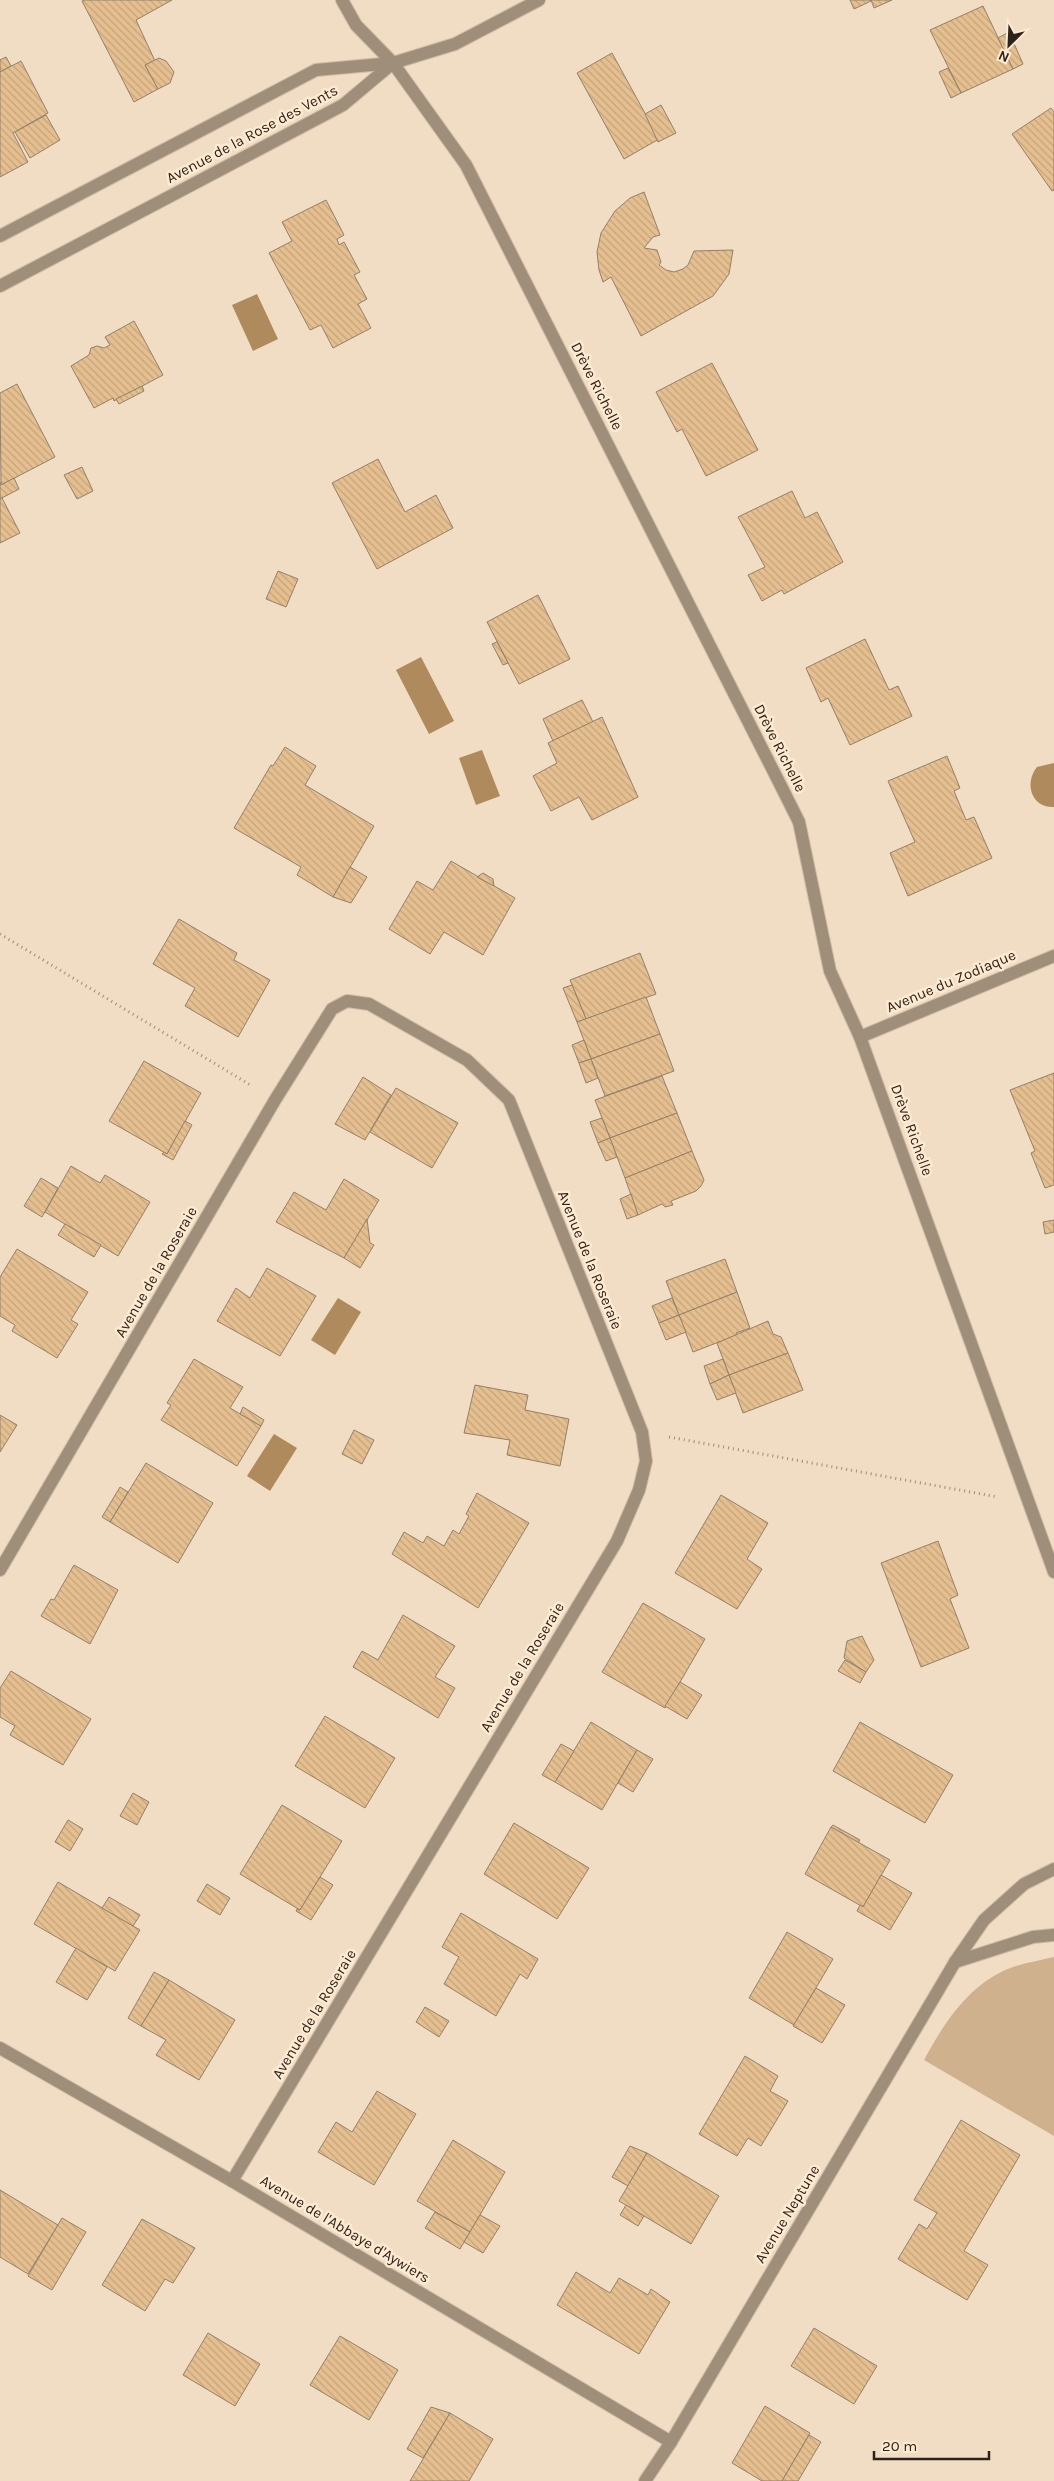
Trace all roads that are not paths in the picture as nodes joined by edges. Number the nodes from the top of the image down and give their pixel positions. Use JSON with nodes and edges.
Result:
{"nodes":[{"id":1,"x":342,"y":0,"type":"edge"},
{"id":2,"x":539,"y":0,"type":"edge"},
{"id":3,"x":394,"y":63,"type":"junction"},
{"id":4,"x":0,"y":236,"type":"edge"},
{"id":5,"x":0,"y":286,"type":"edge"},
{"id":6,"x":1054,"y":956,"type":"edge"},
{"id":7,"x":860,"y":1036,"type":"junction"},
{"id":8,"x":0,"y":1570,"type":"edge"},
{"id":9,"x":1054,"y":1572,"type":"edge"},
{"id":10,"x":1054,"y":1869,"type":"edge"},
{"id":11,"x":1054,"y":1935,"type":"edge"},
{"id":12,"x":955,"y":1962,"type":"junction"},
{"id":13,"x":0,"y":2048,"type":"edge"},
{"id":14,"x":232,"y":2181,"type":"junction"},
{"id":15,"x":671,"y":2442,"type":"junction"},
{"id":16,"x":645,"y":2481,"type":"edge"}],
"edges":[{"from":1,"to":3,"type":"street","name":"Drève Richelle"},
{"from":2,"to":3,"type":"street"},
{"from":3,"to":4,"type":"street","name":"Avenue de la Rose des Vents"},
{"from":3,"to":5,"type":"street","name":"Avenue de la Rose des Vents"},
{"from":3,"to":7,"type":"street","name":"Drève Richelle"},
{"from":6,"to":7,"type":"street","name":"Avenue du Zodiaque"},
{"from":7,"to":9,"type":"street","name":"Drève Richelle"},
{"from":8,"to":14,"type":"street","name":"Avenue de la Roseraie"},
{"from":10,"to":12,"type":"street","name":"Avenue Neptune"},
{"from":11,"to":12,"type":"street"},
{"from":12,"to":15,"type":"street","name":"Avenue Neptune"},
{"from":13,"to":14,"type":"street","name":"Avenue de l'Abbaye d'Aywiers"},
{"from":14,"to":15,"type":"street","name":"Avenue de l'Abbaye d'Aywiers"},
{"from":15,"to":16,"type":"street","name":"Avenue Neptune"}]}
